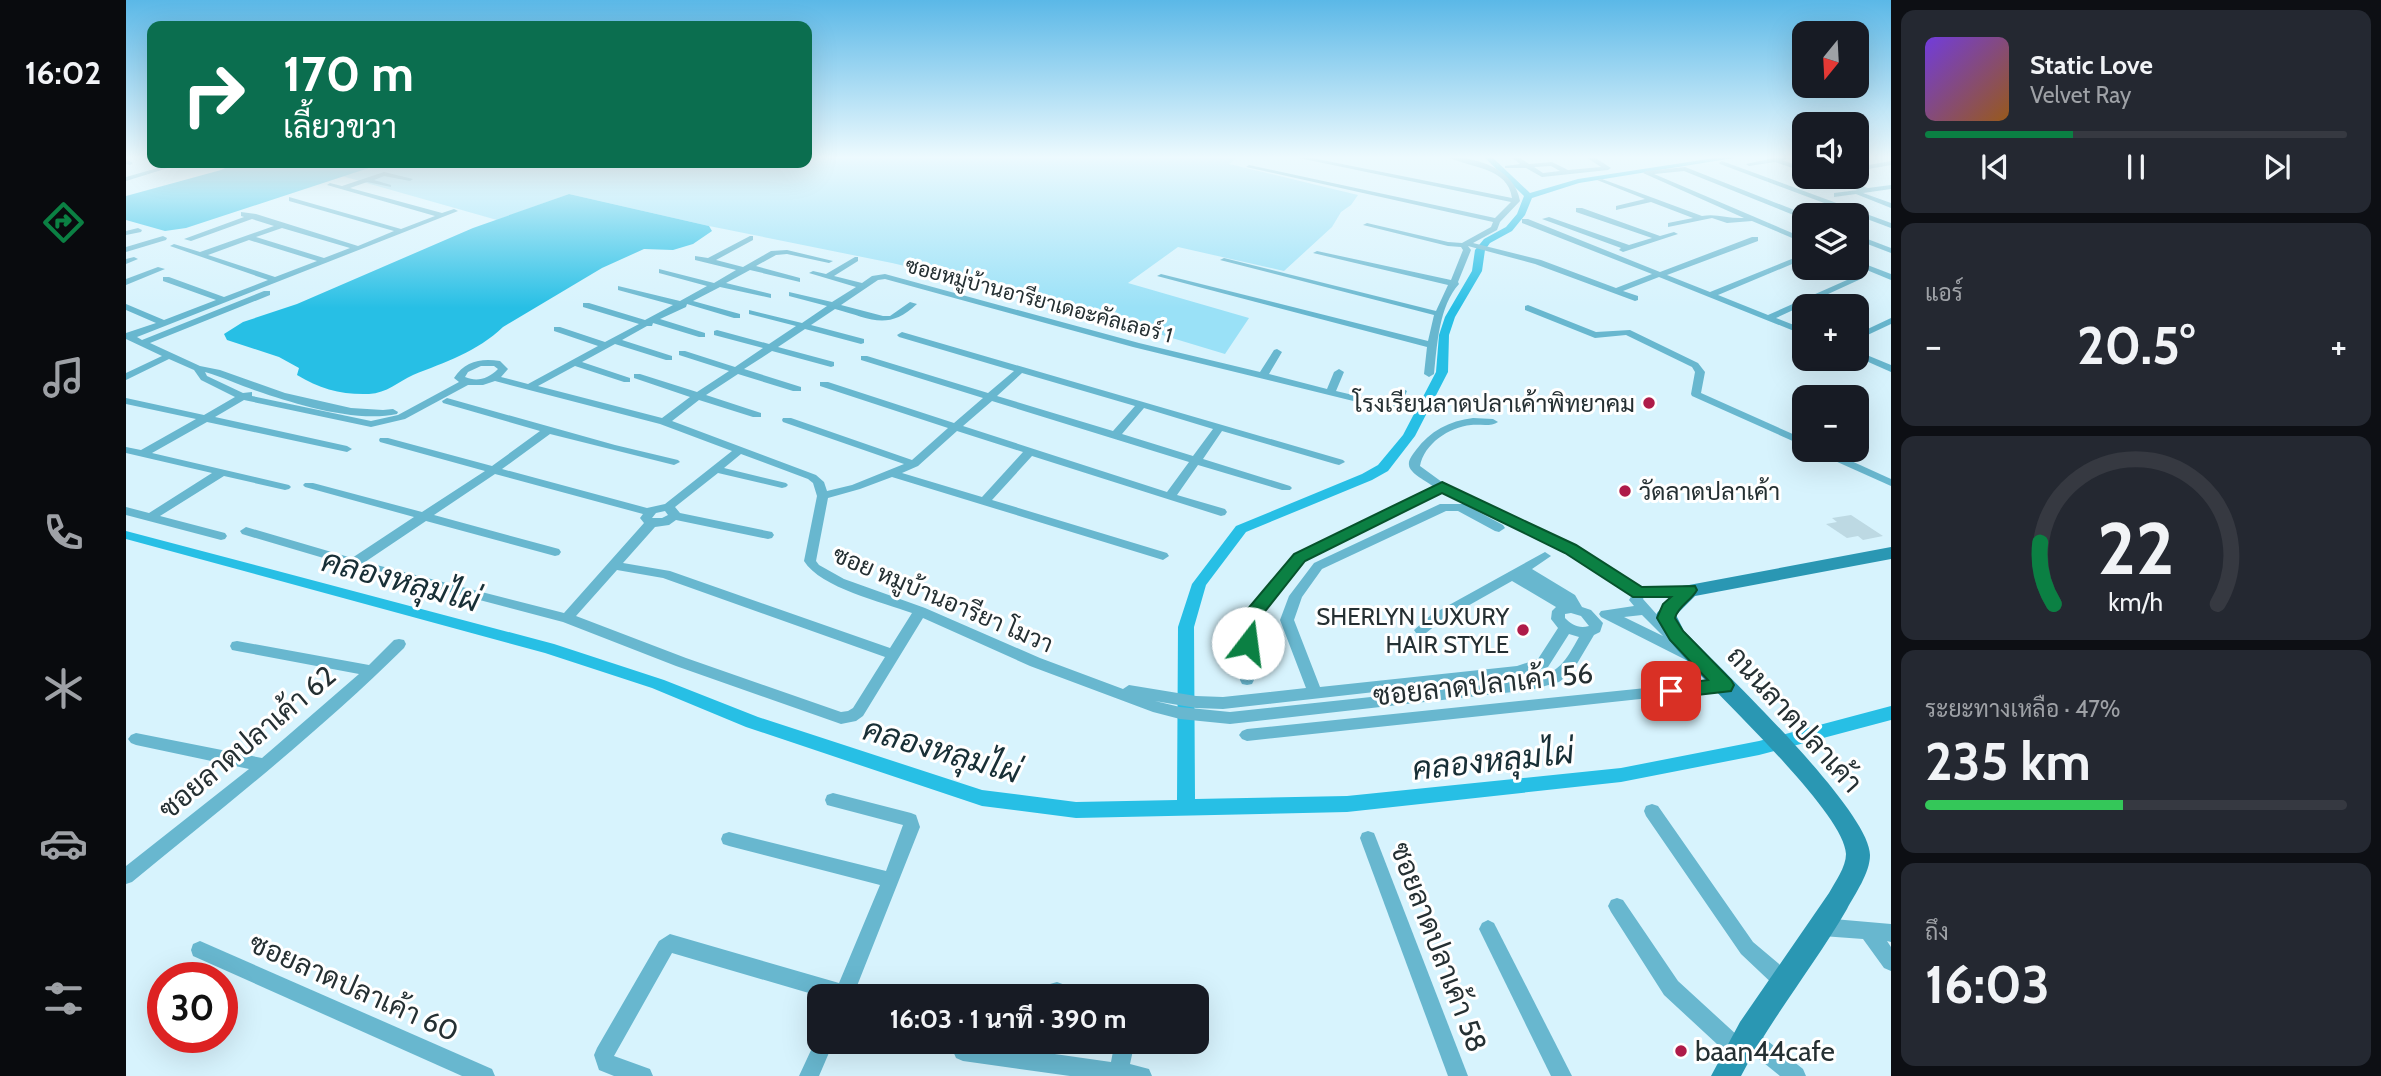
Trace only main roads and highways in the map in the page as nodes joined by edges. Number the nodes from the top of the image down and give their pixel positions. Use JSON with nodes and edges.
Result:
{"nodes":[{"id":1,"x":1891,"y":553,"type":"edge"},
{"id":2,"x":1726,"y":1076,"type":"edge"}],
"edges":[{"from":1,"to":2,"type":"main road","name":"ถนนลาดปลาเค้า"}]}
